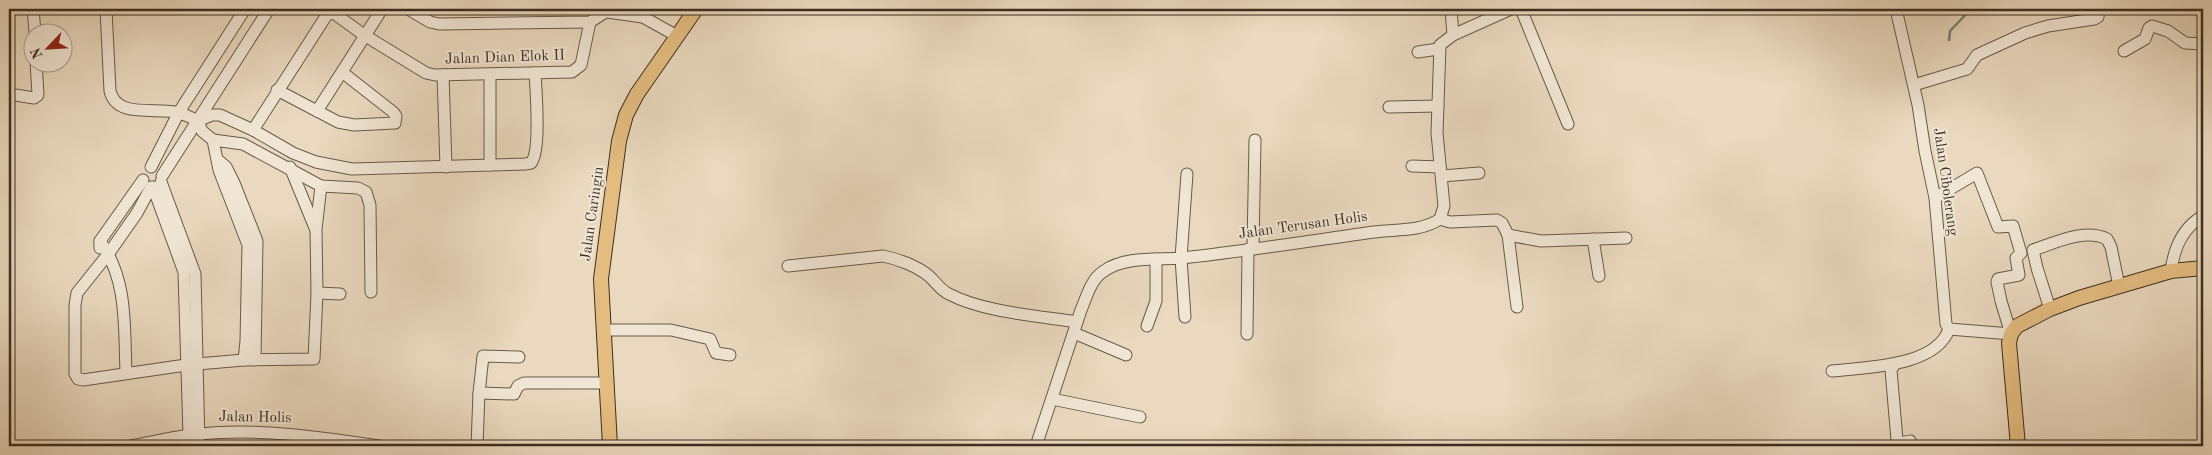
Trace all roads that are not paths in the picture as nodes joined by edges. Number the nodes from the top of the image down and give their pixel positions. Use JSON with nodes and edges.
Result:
{"nodes":[{"id":1,"x":34,"y":9,"type":"edge"},
{"id":2,"x":106,"y":9,"type":"edge"},
{"id":3,"x":245,"y":9,"type":"edge"},
{"id":4,"x":269,"y":9,"type":"edge"},
{"id":5,"x":382,"y":9,"type":"edge"},
{"id":6,"x":408,"y":9,"type":"edge"},
{"id":7,"x":696,"y":9,"type":"edge"},
{"id":8,"x":1451,"y":9,"type":"edge"},
{"id":9,"x":1511,"y":9,"type":"edge"},
{"id":10,"x":1521,"y":9,"type":"edge"},
{"id":11,"x":1896,"y":9,"type":"edge"},
{"id":12,"x":2099,"y":9,"type":"edge"},
{"id":13,"x":609,"y":10,"type":"edge"},
{"id":14,"x":639,"y":13,"type":"edge"},
{"id":15,"x":35,"y":22,"type":"edge"},
{"id":16,"x":590,"y":22,"type":"junction"},
{"id":17,"x":364,"y":35,"type":"junction"},
{"id":18,"x":1453,"y":35,"type":"junction"},
{"id":19,"x":677,"y":36,"type":"junction"},
{"id":20,"x":2203,"y":44,"type":"edge"},
{"id":21,"x":1438,"y":49,"type":"junction"},
{"id":22,"x":1418,"y":52,"type":"dead end"},
{"id":23,"x":2124,"y":52,"type":"dead end"},
{"id":24,"x":37,"y":72,"type":"edge"},
{"id":25,"x":342,"y":72,"type":"junction"},
{"id":26,"x":535,"y":74,"type":"junction"},
{"id":27,"x":443,"y":75,"type":"junction"},
{"id":28,"x":490,"y":76,"type":"junction"},
{"id":29,"x":1914,"y":86,"type":"junction"},
{"id":30,"x":277,"y":90,"type":"junction"},
{"id":31,"x":9,"y":94,"type":"edge"},
{"id":32,"x":1438,"y":106,"type":"junction"},
{"id":33,"x":1389,"y":107,"type":"dead end"},
{"id":34,"x":317,"y":111,"type":"junction"},
{"id":35,"x":179,"y":112,"type":"junction"},
{"id":36,"x":198,"y":121,"type":"junction"},
{"id":37,"x":1568,"y":124,"type":"dead end"},
{"id":38,"x":253,"y":130,"type":"junction"},
{"id":39,"x":213,"y":140,"type":"junction"},
{"id":40,"x":1255,"y":140,"type":"dead end"},
{"id":41,"x":490,"y":165,"type":"junction"},
{"id":42,"x":1412,"y":166,"type":"dead end"},
{"id":43,"x":290,"y":167,"type":"junction"},
{"id":44,"x":446,"y":167,"type":"junction"},
{"id":45,"x":1441,"y":172,"type":"junction"},
{"id":46,"x":1479,"y":173,"type":"dead end"},
{"id":47,"x":1187,"y":174,"type":"dead end"},
{"id":48,"x":154,"y":182,"type":"junction"},
{"id":49,"x":321,"y":186,"type":"junction"},
{"id":50,"x":1935,"y":198,"type":"junction"},
{"id":51,"x":2203,"y":216,"type":"edge"},
{"id":52,"x":1440,"y":219,"type":"junction"},
{"id":53,"x":316,"y":229,"type":"junction"},
{"id":54,"x":1508,"y":235,"type":"junction"},
{"id":55,"x":1626,"y":238,"type":"dead end"},
{"id":56,"x":1593,"y":239,"type":"junction"},
{"id":57,"x":1251,"y":249,"type":"junction"},
{"id":58,"x":2034,"y":250,"type":"junction"},
{"id":59,"x":2021,"y":253,"type":"junction"},
{"id":60,"x":105,"y":258,"type":"junction"},
{"id":61,"x":1181,"y":258,"type":"junction"},
{"id":62,"x":1156,"y":259,"type":"junction"},
{"id":63,"x":788,"y":266,"type":"dead end"},
{"id":64,"x":2203,"y":268,"type":"edge"},
{"id":65,"x":2171,"y":271,"type":"junction"},
{"id":66,"x":1599,"y":276,"type":"dead end"},
{"id":67,"x":2119,"y":286,"type":"junction"},
{"id":68,"x":371,"y":292,"type":"dead end"},
{"id":69,"x":317,"y":293,"type":"junction"},
{"id":70,"x":340,"y":294,"type":"dead end"},
{"id":71,"x":1517,"y":307,"type":"dead end"},
{"id":72,"x":2050,"y":309,"type":"junction"},
{"id":73,"x":1185,"y":317,"type":"dead end"},
{"id":74,"x":1077,"y":322,"type":"junction"},
{"id":75,"x":1147,"y":326,"type":"dead end"},
{"id":76,"x":1949,"y":328,"type":"junction"},
{"id":77,"x":604,"y":330,"type":"junction"},
{"id":78,"x":1074,"y":333,"type":"junction"},
{"id":79,"x":1247,"y":334,"type":"dead end"},
{"id":80,"x":2011,"y":334,"type":"junction"},
{"id":81,"x":730,"y":355,"type":"dead end"},
{"id":82,"x":1126,"y":355,"type":"dead end"},
{"id":83,"x":519,"y":357,"type":"dead end"},
{"id":84,"x":249,"y":360,"type":"junction"},
{"id":85,"x":1895,"y":364,"type":"junction"},
{"id":86,"x":191,"y":365,"type":"junction"},
{"id":87,"x":1832,"y":371,"type":"dead end"},
{"id":88,"x":126,"y":372,"type":"junction"},
{"id":89,"x":606,"y":383,"type":"junction"},
{"id":90,"x":479,"y":393,"type":"junction"},
{"id":91,"x":1052,"y":399,"type":"junction"},
{"id":92,"x":1140,"y":417,"type":"dead end"},
{"id":93,"x":193,"y":434,"type":"junction"},
{"id":94,"x":348,"y":444,"type":"edge"},
{"id":95,"x":131,"y":446,"type":"edge"},
{"id":96,"x":198,"y":446,"type":"edge"},
{"id":97,"x":379,"y":446,"type":"edge"},
{"id":98,"x":478,"y":446,"type":"edge"},
{"id":99,"x":610,"y":446,"type":"edge"},
{"id":100,"x":1036,"y":446,"type":"edge"},
{"id":101,"x":1912,"y":446,"type":"edge"},
{"id":102,"x":2018,"y":446,"type":"edge"}],
"edges":[{"from":1,"to":15,"type":"street"},
{"from":2,"to":35,"type":"street"},
{"from":3,"to":35,"type":"street"},
{"from":4,"to":36,"type":"street"},
{"from":5,"to":17,"type":"street"},
{"from":6,"to":16,"type":"street"},
{"from":7,"to":19,"type":"main road","name":"Jalan Caringin"},
{"from":8,"to":18,"type":"street"},
{"from":9,"to":18,"type":"street"},
{"from":10,"to":37,"type":"street"},
{"from":11,"to":29,"type":"street","name":"Jalan Cibolerang"},
{"from":12,"to":29,"type":"street"},
{"from":13,"to":14,"type":"street"},
{"from":13,"to":16,"type":"street"},
{"from":14,"to":19,"type":"street"},
{"from":16,"to":26,"type":"street","name":"Jalan Dian Elok II"},
{"from":17,"to":25,"type":"street"},
{"from":17,"to":27,"type":"street","name":"Jalan Dian Elok II"},
{"from":17,"to":30,"type":"street","name":"Jalan Dian Elok II"},
{"from":18,"to":21,"type":"street"},
{"from":19,"to":77,"type":"main road","name":"Jalan Caringin"},
{"from":20,"to":23,"type":"street"},
{"from":21,"to":22,"type":"street"},
{"from":21,"to":32,"type":"street"},
{"from":24,"to":31,"type":"street"},
{"from":25,"to":34,"type":"street"},
{"from":25,"to":34,"type":"street"},
{"from":26,"to":28,"type":"street","name":"Jalan Dian Elok II"},
{"from":26,"to":41,"type":"street"},
{"from":27,"to":28,"type":"street","name":"Jalan Dian Elok II"},
{"from":27,"to":44,"type":"street"},
{"from":28,"to":41,"type":"street"},
{"from":29,"to":50,"type":"street","name":"Jalan Cibolerang"},
{"from":30,"to":34,"type":"street"},
{"from":30,"to":38,"type":"street"},
{"from":32,"to":33,"type":"street"},
{"from":32,"to":45,"type":"street"},
{"from":35,"to":36,"type":"street"},
{"from":35,"to":48,"type":"street"},
{"from":36,"to":38,"type":"street"},
{"from":36,"to":39,"type":"street"},
{"from":36,"to":48,"type":"street"},
{"from":38,"to":44,"type":"street"},
{"from":39,"to":43,"type":"street"},
{"from":39,"to":84,"type":"street"},
{"from":40,"to":57,"type":"street"},
{"from":41,"to":44,"type":"street"},
{"from":42,"to":45,"type":"street"},
{"from":43,"to":49,"type":"street"},
{"from":43,"to":53,"type":"street"},
{"from":45,"to":46,"type":"street"},
{"from":45,"to":52,"type":"street"},
{"from":47,"to":61,"type":"street"},
{"from":48,"to":60,"type":"street"},
{"from":48,"to":60,"type":"street"},
{"from":48,"to":86,"type":"street"},
{"from":49,"to":53,"type":"street"},
{"from":49,"to":68,"type":"street"},
{"from":50,"to":59,"type":"street"},
{"from":50,"to":76,"type":"street","name":"Jalan Cibolerang"},
{"from":51,"to":65,"type":"street"},
{"from":52,"to":54,"type":"street"},
{"from":52,"to":57,"type":"street","name":"Jalan Terusan Holis"},
{"from":53,"to":69,"type":"street"},
{"from":54,"to":56,"type":"street"},
{"from":54,"to":71,"type":"street"},
{"from":55,"to":56,"type":"street"},
{"from":56,"to":66,"type":"street"},
{"from":57,"to":61,"type":"street","name":"Jalan Terusan Holis"},
{"from":57,"to":79,"type":"street"},
{"from":58,"to":59,"type":"street"},
{"from":58,"to":67,"type":"street"},
{"from":58,"to":72,"type":"street"},
{"from":59,"to":80,"type":"street"},
{"from":60,"to":88,"type":"street"},
{"from":60,"to":88,"type":"street"},
{"from":61,"to":62,"type":"street","name":"Jalan Terusan Holis"},
{"from":61,"to":73,"type":"street"},
{"from":62,"to":74,"type":"street","name":"Jalan Terusan Holis"},
{"from":62,"to":75,"type":"street"},
{"from":63,"to":74,"type":"street"},
{"from":64,"to":65,"type":"main road"},
{"from":65,"to":67,"type":"main road"},
{"from":67,"to":72,"type":"main road"},
{"from":69,"to":70,"type":"street"},
{"from":69,"to":84,"type":"street"},
{"from":72,"to":80,"type":"main road"},
{"from":74,"to":78,"type":"street","name":"Jalan Terusan Holis"},
{"from":76,"to":80,"type":"street"},
{"from":76,"to":85,"type":"street"},
{"from":77,"to":81,"type":"street"},
{"from":77,"to":89,"type":"main road","name":"Jalan Caringin"},
{"from":78,"to":82,"type":"street"},
{"from":78,"to":91,"type":"street","name":"Jalan Terusan Holis"},
{"from":80,"to":102,"type":"main road"},
{"from":83,"to":90,"type":"street"},
{"from":84,"to":86,"type":"street"},
{"from":85,"to":87,"type":"street"},
{"from":85,"to":101,"type":"street"},
{"from":86,"to":88,"type":"street"},
{"from":86,"to":93,"type":"street"},
{"from":89,"to":90,"type":"street"},
{"from":89,"to":99,"type":"main road","name":"Jalan Caringin"},
{"from":90,"to":98,"type":"street"},
{"from":91,"to":92,"type":"street"},
{"from":91,"to":100,"type":"street","name":"Jalan Terusan Holis"},
{"from":93,"to":94,"type":"street","name":"Jalan Holis"},
{"from":93,"to":95,"type":"street","name":"Jalan Holis"},
{"from":93,"to":96,"type":"street"},
{"from":94,"to":97,"type":"street","name":"Jalan Holis"}]}
